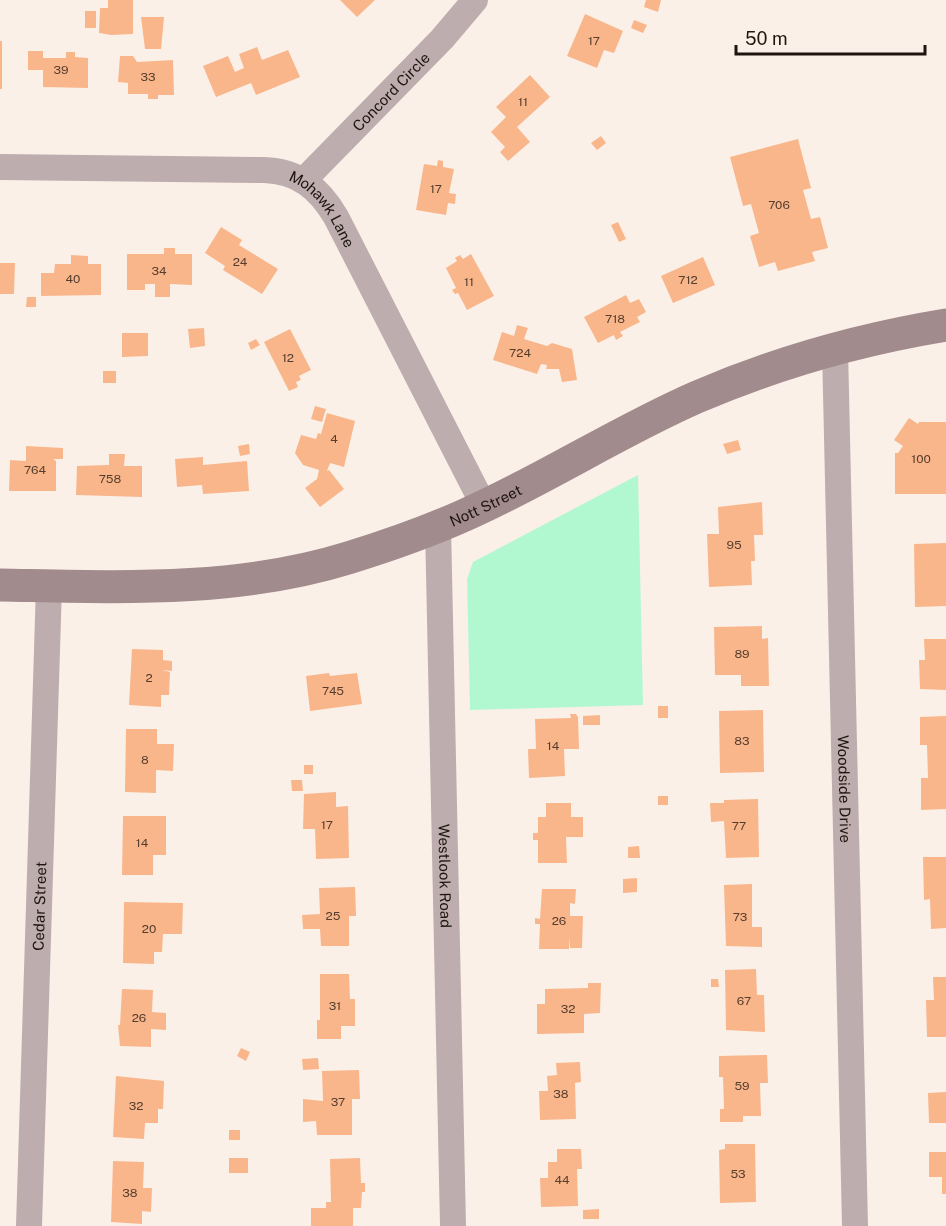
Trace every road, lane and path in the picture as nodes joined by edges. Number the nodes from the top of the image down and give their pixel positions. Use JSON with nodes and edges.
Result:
{"nodes":[{"id":1,"x":475,"y":0,"type":"edge"},
{"id":2,"x":0,"y":167,"type":"edge"},
{"id":3,"x":304,"y":180,"type":"junction"},
{"id":4,"x":946,"y":326,"type":"edge"},
{"id":5,"x":835,"y":350,"type":"junction"},
{"id":6,"x":484,"y":506,"type":"junction"},
{"id":7,"x":438,"y":526,"type":"junction"},
{"id":8,"x":0,"y":585,"type":"edge"},
{"id":9,"x":49,"y":586,"type":"junction"},
{"id":10,"x":29,"y":1226,"type":"edge"},
{"id":11,"x":453,"y":1226,"type":"edge"},
{"id":12,"x":855,"y":1226,"type":"edge"}],
"edges":[{"from":1,"to":3,"type":"street","name":"Concord Circle"},
{"from":2,"to":3,"type":"street","name":"Mohawk Lane"},
{"from":3,"to":6,"type":"street","name":"Mohawk Lane"},
{"from":4,"to":5,"type":"street","name":"Nott Street"},
{"from":5,"to":6,"type":"street","name":"Nott Street"},
{"from":5,"to":12,"type":"street","name":"Woodside Drive"},
{"from":6,"to":7,"type":"street","name":"Nott Street"},
{"from":7,"to":9,"type":"street","name":"Nott Street"},
{"from":7,"to":11,"type":"street","name":"Westlook Road"},
{"from":8,"to":9,"type":"street","name":"Nott Street"},
{"from":9,"to":10,"type":"street","name":"Cedar Street"}]}
